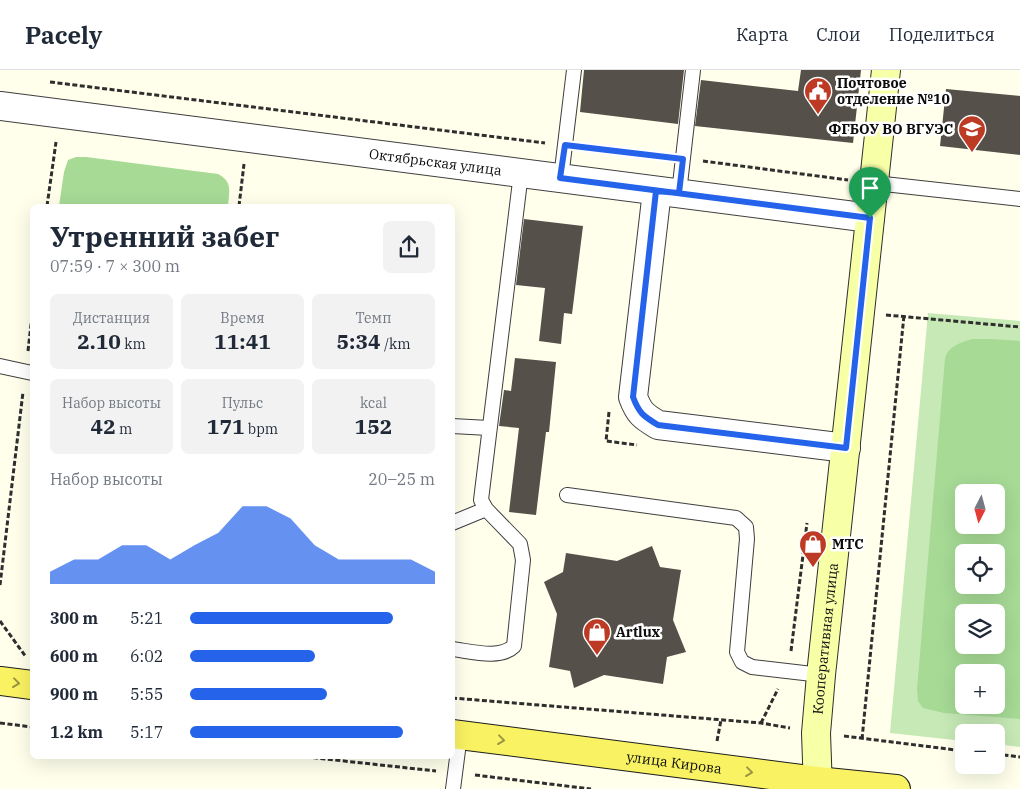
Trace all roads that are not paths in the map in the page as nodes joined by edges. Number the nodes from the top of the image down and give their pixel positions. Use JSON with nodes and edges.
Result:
{"nodes":[{"id":1,"x":574,"y":70,"type":"edge"},
{"id":2,"x":693,"y":70,"type":"edge"},
{"id":3,"x":886,"y":70,"type":"edge"},
{"id":4,"x":0,"y":106,"type":"edge"},
{"id":5,"x":521,"y":173,"type":"junction"},
{"id":6,"x":560,"y":178,"type":"junction"},
{"id":7,"x":865,"y":181,"type":"junction"},
{"id":8,"x":668,"y":192,"type":"junction"},
{"id":9,"x":1020,"y":199,"type":"edge"},
{"id":10,"x":870,"y":218,"type":"junction"},
{"id":11,"x":0,"y":366,"type":"edge"},
{"id":12,"x":29,"y":372,"type":"edge"},
{"id":13,"x":455,"y":426,"type":"edge"},
{"id":14,"x":489,"y":428,"type":"junction"},
{"id":15,"x":846,"y":448,"type":"junction"},
{"id":16,"x":567,"y":495,"type":"dead end"},
{"id":17,"x":486,"y":509,"type":"junction"},
{"id":18,"x":455,"y":522,"type":"edge"},
{"id":19,"x":455,"y":649,"type":"edge"},
{"id":20,"x":821,"y":675,"type":"junction"},
{"id":21,"x":0,"y":681,"type":"edge"},
{"id":22,"x":30,"y":685,"type":"edge"},
{"id":23,"x":456,"y":734,"type":"edge"},
{"id":24,"x":818,"y":785,"type":"edge"},
{"id":25,"x":453,"y":789,"type":"edge"},
{"id":26,"x":896,"y":789,"type":"edge"}],
"edges":[{"from":1,"to":6,"type":"lane"},
{"from":2,"to":8,"type":"lane"},
{"from":3,"to":7,"type":"main road","name":"Кооперативная улица"},
{"from":4,"to":5,"type":"street","name":"Октябрьская улица"},
{"from":5,"to":6,"type":"street","name":"Октябрьская улица"},
{"from":5,"to":14,"type":"lane"},
{"from":6,"to":8,"type":"street","name":"Октябрьская улица"},
{"from":7,"to":9,"type":"lane"},
{"from":7,"to":10,"type":"main road","name":"Кооперативная улица"},
{"from":8,"to":10,"type":"street","name":"Октябрьская улица"},
{"from":8,"to":15,"type":"street"},
{"from":10,"to":15,"type":"main road","name":"Кооперативная улица"},
{"from":11,"to":12,"type":"lane"},
{"from":13,"to":14,"type":"lane"},
{"from":14,"to":17,"type":"lane"},
{"from":15,"to":20,"type":"main road","name":"Кооперативная улица"},
{"from":16,"to":20,"type":"lane"},
{"from":17,"to":18,"type":"lane"},
{"from":17,"to":19,"type":"lane"},
{"from":20,"to":24,"type":"main road","name":"Кооперативная улица"},
{"from":21,"to":22,"type":"main road","one_way":true},
{"from":23,"to":24,"type":"main road","name":"улица Кирова","one_way":true},
{"from":23,"to":25,"type":"lane"},
{"from":24,"to":26,"type":"main road","name":"улица Кирова"}]}
